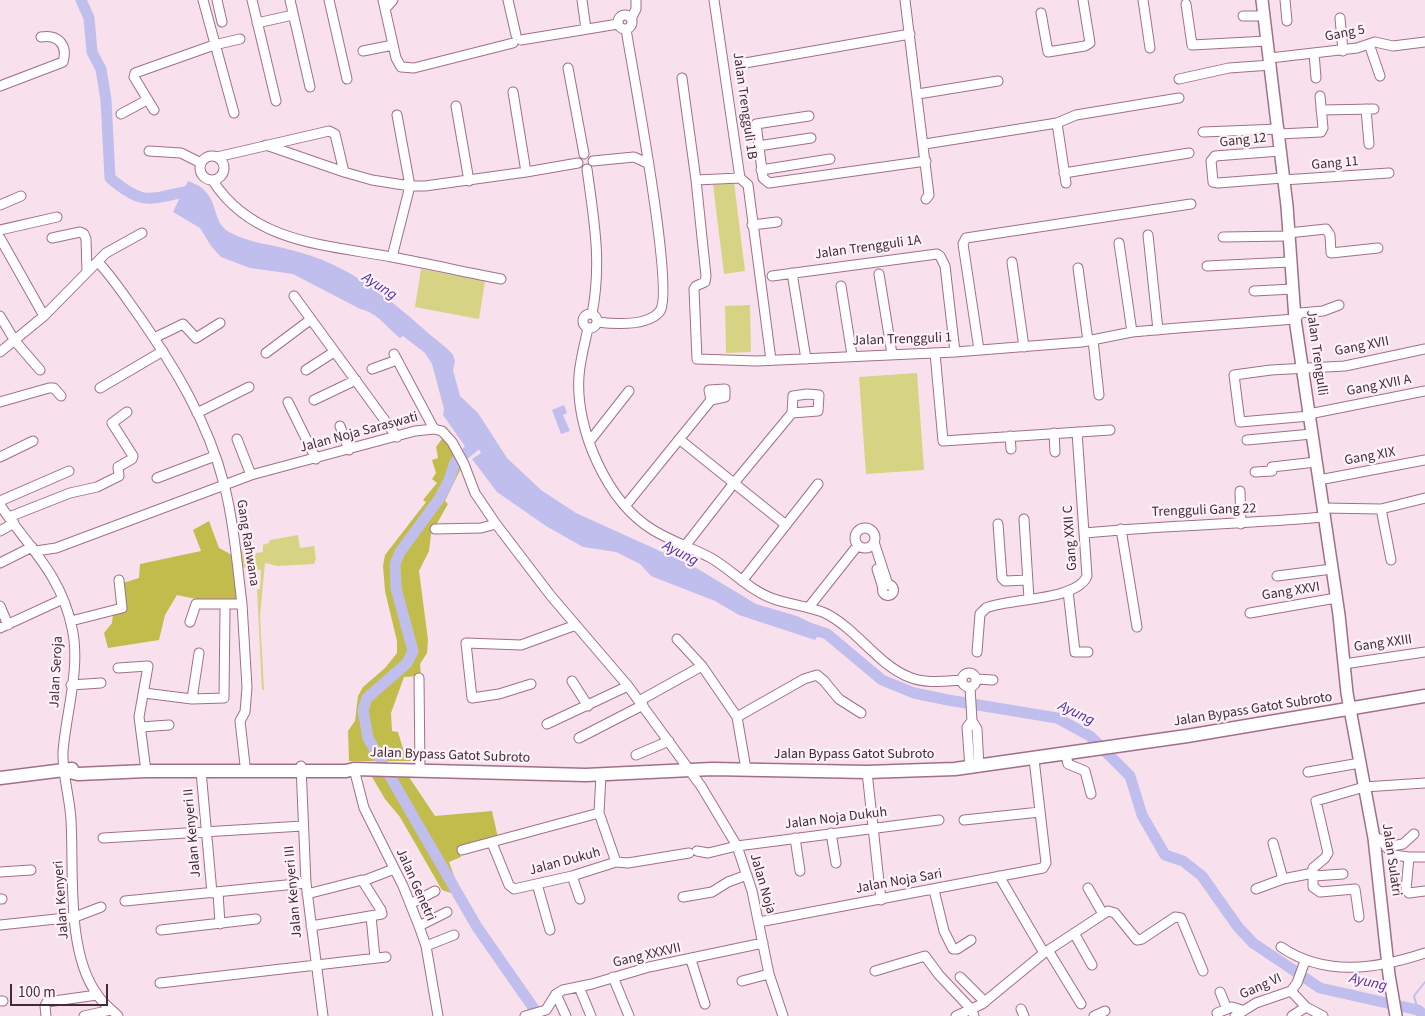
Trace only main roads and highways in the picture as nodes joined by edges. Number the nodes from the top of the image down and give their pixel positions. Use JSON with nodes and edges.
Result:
{"nodes":[{"id":1,"x":1262,"y":0,"type":"edge"},
{"id":2,"x":1425,"y":696,"type":"edge"},
{"id":3,"x":1350,"y":710,"type":"junction"},
{"id":4,"x":145,"y":768,"type":"junction"},
{"id":5,"x":301,"y":768,"type":"junction"},
{"id":6,"x":0,"y":778,"type":"edge"},
{"id":7,"x":1396,"y":1016,"type":"edge"}],
"edges":[{"from":1,"to":3,"type":"main road","name":"Jalan Trengulli"},
{"from":2,"to":3,"type":"highway","name":"Jalan Bypass Gatot Subroto"},
{"from":3,"to":5,"type":"highway","name":"Jalan Bypass Gatot Subroto"},
{"from":3,"to":7,"type":"main road","name":"Jalan Sulatri"},
{"from":4,"to":5,"type":"highway","name":"Jalan Bypass Gatot Subroto"},
{"from":4,"to":5,"type":"highway","name":"Jalan Bypass Gatot Subroto"},
{"from":4,"to":6,"type":"highway","name":"Jalan Bypass Gatot Subroto"}]}
